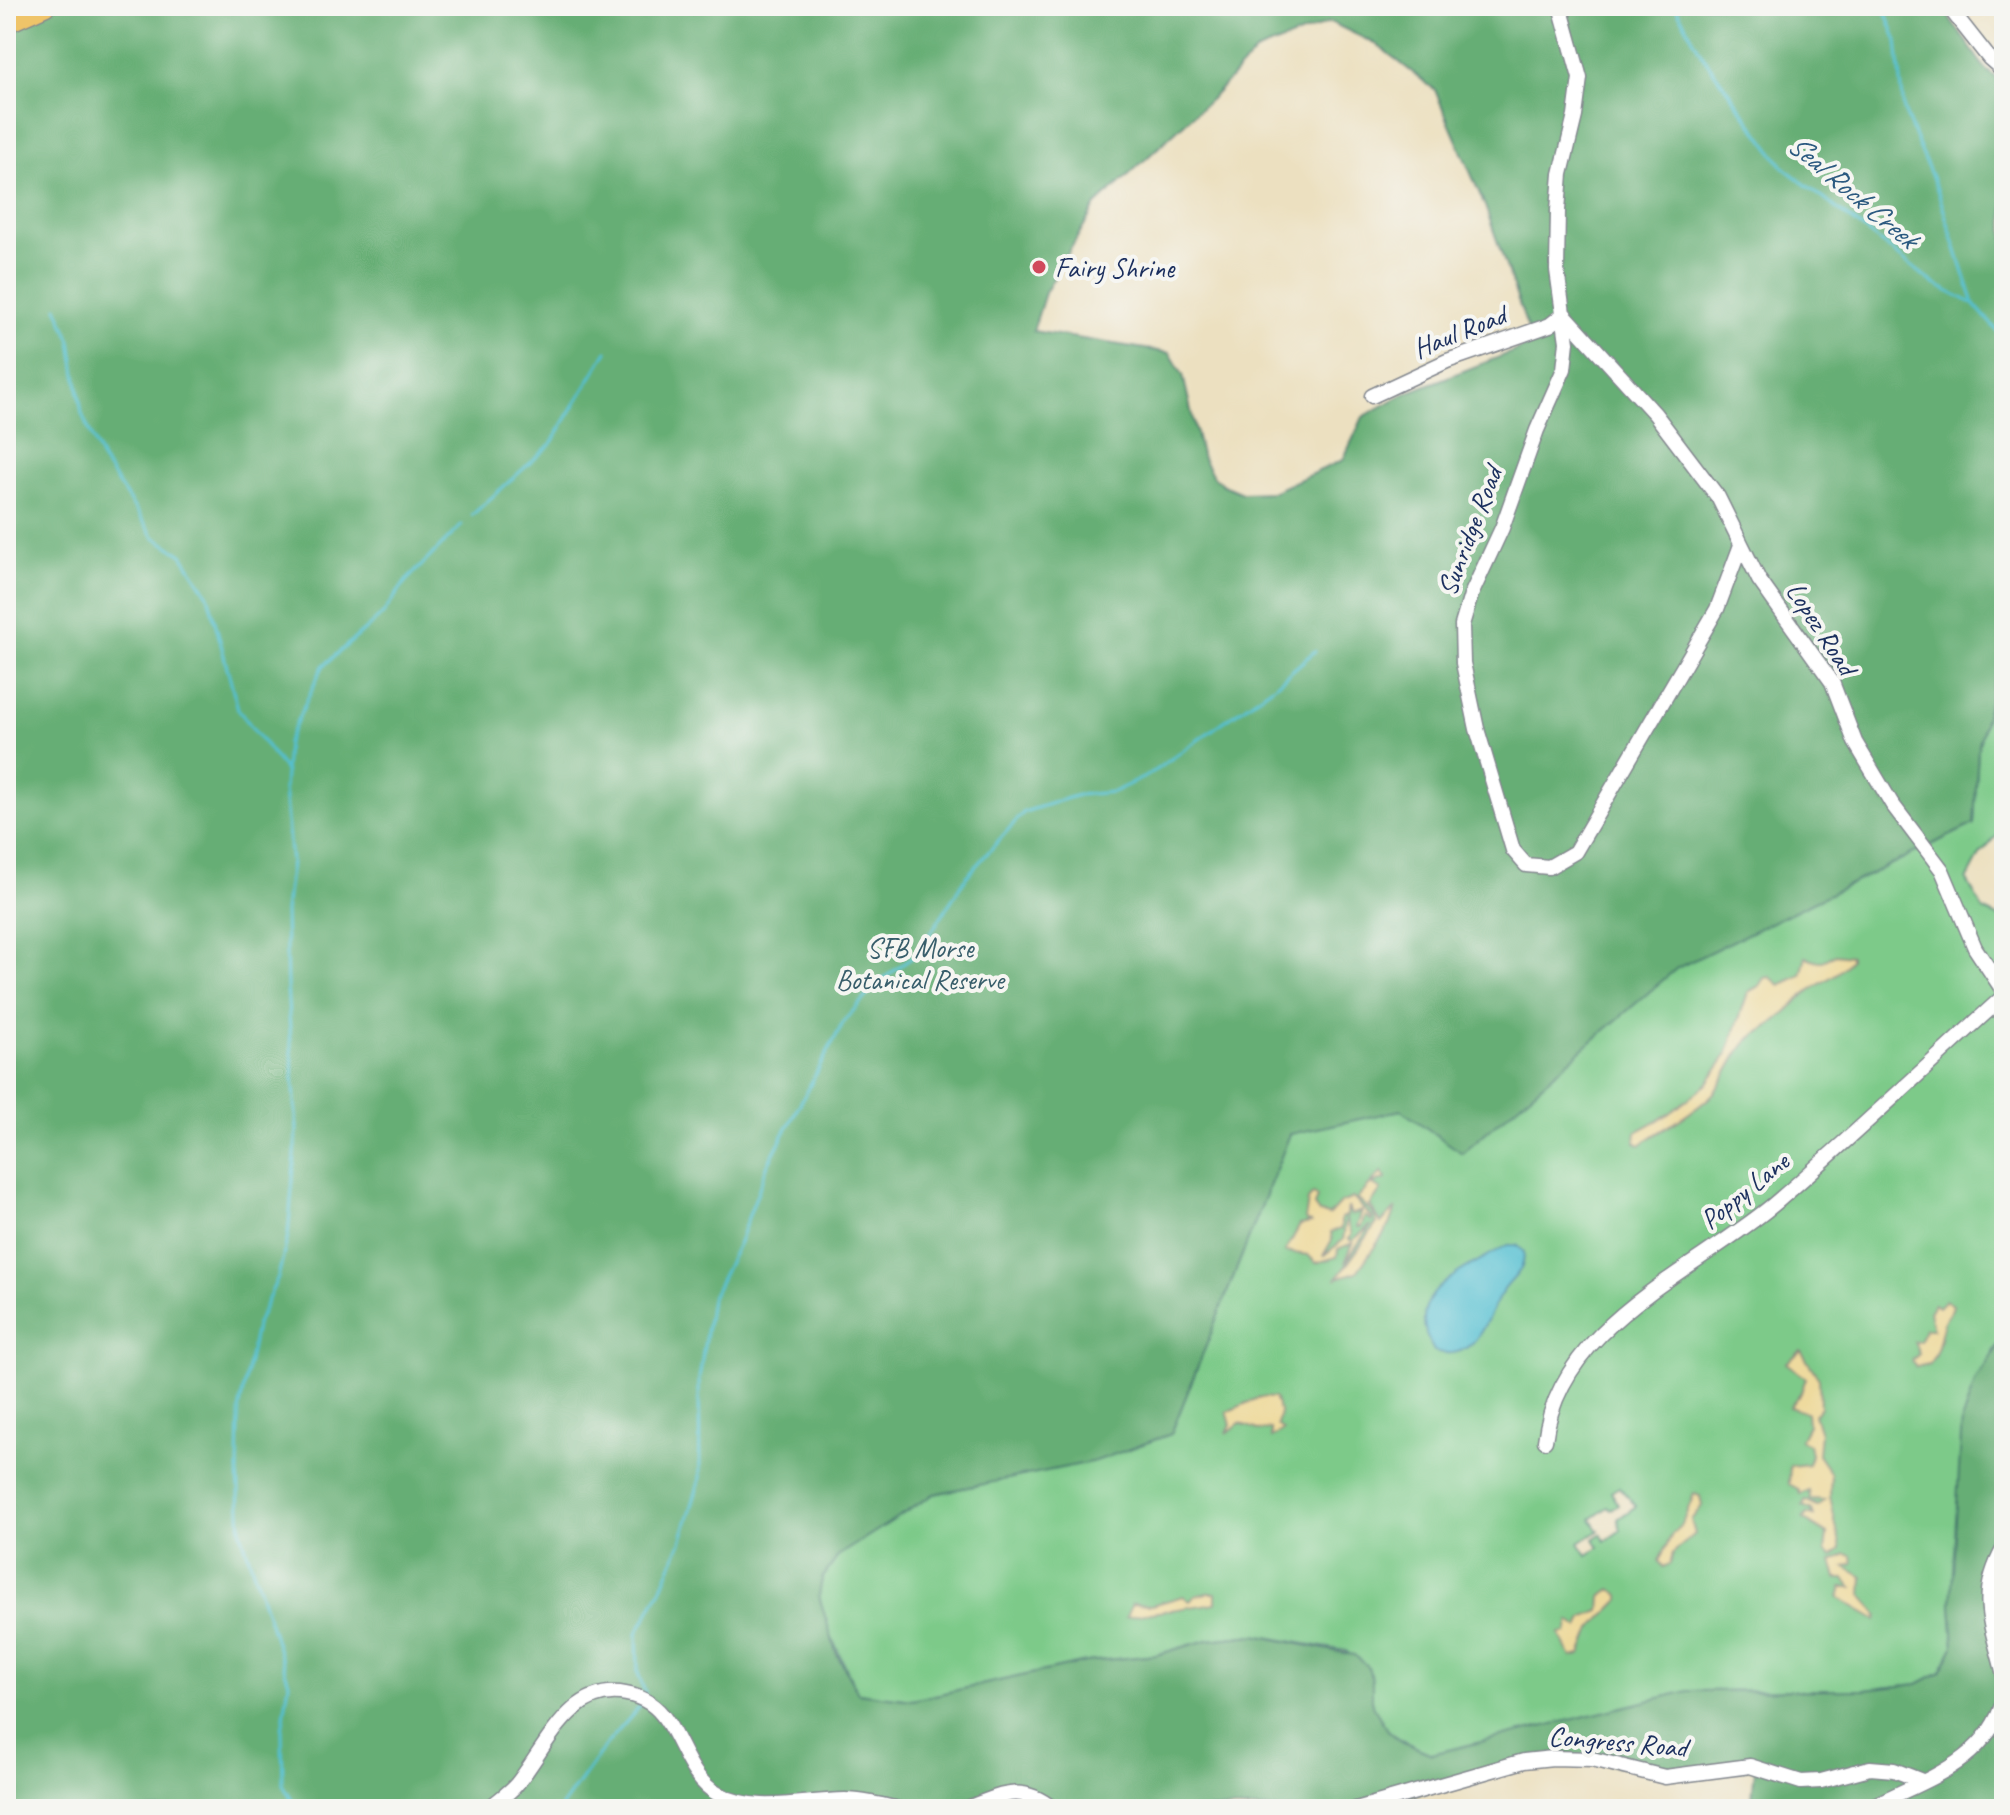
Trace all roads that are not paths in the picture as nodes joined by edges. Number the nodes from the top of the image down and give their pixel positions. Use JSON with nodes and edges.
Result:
{"nodes":[{"id":1,"x":46,"y":6,"type":"edge"},
{"id":2,"x":1560,"y":6,"type":"edge"},
{"id":3,"x":1948,"y":6,"type":"edge"},
{"id":4,"x":6,"y":24,"type":"edge"},
{"id":5,"x":2004,"y":71,"type":"edge"},
{"id":6,"x":1564,"y":314,"type":"junction"},
{"id":7,"x":1372,"y":396,"type":"dead end"},
{"id":8,"x":1741,"y":545,"type":"junction"},
{"id":9,"x":2004,"y":994,"type":"edge"},
{"id":10,"x":1545,"y":1441,"type":"dead end"},
{"id":11,"x":2004,"y":1548,"type":"edge"},
{"id":12,"x":2004,"y":1675,"type":"edge"},
{"id":13,"x":2004,"y":1699,"type":"edge"},
{"id":14,"x":1922,"y":1781,"type":"junction"},
{"id":15,"x":718,"y":1802,"type":"edge"},
{"id":16,"x":307,"y":1809,"type":"edge"},
{"id":17,"x":334,"y":1809,"type":"edge"},
{"id":18,"x":488,"y":1809,"type":"edge"},
{"id":19,"x":899,"y":1809,"type":"edge"},
{"id":20,"x":965,"y":1809,"type":"edge"},
{"id":21,"x":1053,"y":1809,"type":"edge"},
{"id":22,"x":1356,"y":1809,"type":"edge"},
{"id":23,"x":1867,"y":1809,"type":"edge"}],
"edges":[{"from":1,"to":4,"type":"main road"},
{"from":2,"to":6,"type":"street","name":"Sunridge Road"},
{"from":3,"to":5,"type":"street"},
{"from":6,"to":7,"type":"street","name":"Haul Road"},
{"from":6,"to":8,"type":"street","name":"Lopez Road"},
{"from":6,"to":8,"type":"street","name":"Sunridge Road"},
{"from":8,"to":9,"type":"street","name":"Lopez Road"},
{"from":9,"to":10,"type":"street","name":"Poppy Lane"},
{"from":11,"to":12,"type":"street"},
{"from":13,"to":14,"type":"street"},
{"from":14,"to":22,"type":"street","name":"Congress Road"},
{"from":14,"to":23,"type":"street"},
{"from":15,"to":18,"type":"street"},
{"from":15,"to":19,"type":"street"},
{"from":16,"to":17,"type":"street"},
{"from":20,"to":21,"type":"street"}]}
